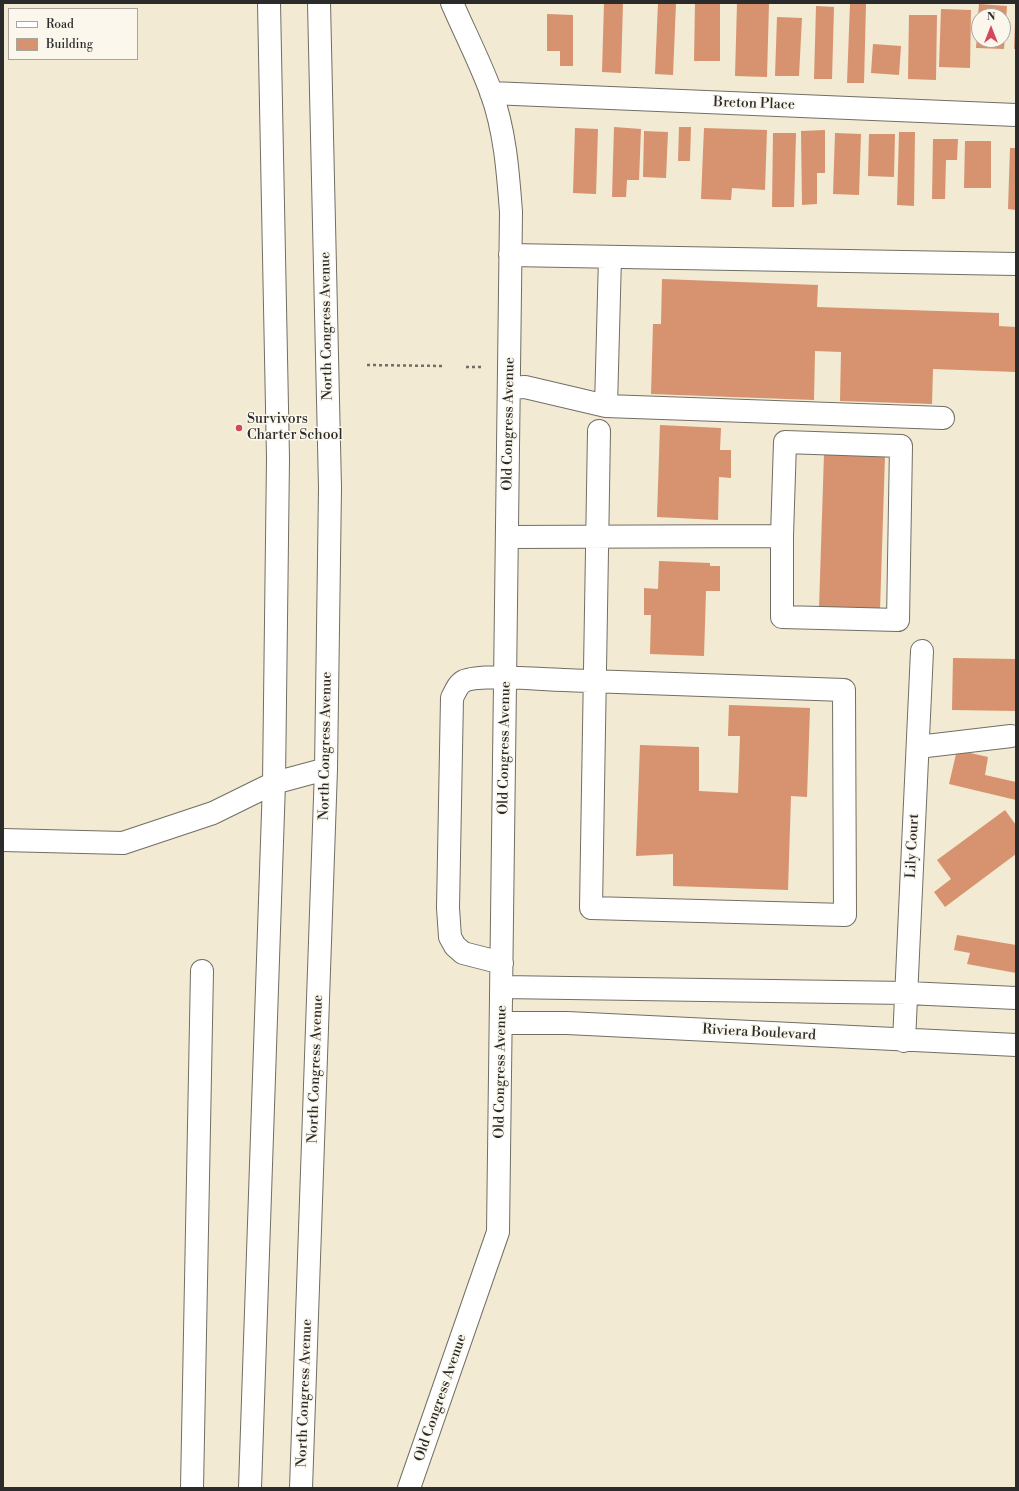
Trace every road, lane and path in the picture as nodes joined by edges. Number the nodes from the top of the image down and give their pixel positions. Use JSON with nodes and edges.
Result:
{"nodes":[{"id":1,"x":269,"y":3,"type":"edge"},
{"id":2,"x":319,"y":3,"type":"edge"},
{"id":3,"x":452,"y":3,"type":"edge"},
{"id":4,"x":491,"y":93,"type":"junction"},
{"id":5,"x":1016,"y":115,"type":"edge"},
{"id":6,"x":510,"y":255,"type":"junction"},
{"id":7,"x":610,"y":257,"type":"junction"},
{"id":8,"x":1016,"y":264,"type":"edge"},
{"id":9,"x":367,"y":364,"type":"dead end"},
{"id":10,"x":443,"y":366,"type":"dead end"},
{"id":11,"x":466,"y":367,"type":"dead end"},
{"id":12,"x":489,"y":367,"type":"dead end"},
{"id":13,"x":509,"y":388,"type":"junction"},
{"id":14,"x":606,"y":406,"type":"junction"},
{"id":15,"x":943,"y":418,"type":"dead end"},
{"id":16,"x":599,"y":431,"type":"dead end"},
{"id":17,"x":782,"y":536,"type":"junction"},
{"id":18,"x":508,"y":537,"type":"junction"},
{"id":19,"x":596,"y":537,"type":"junction"},
{"id":20,"x":922,"y":651,"type":"dead end"},
{"id":21,"x":506,"y":678,"type":"junction"},
{"id":22,"x":594,"y":682,"type":"junction"},
{"id":23,"x":1011,"y":736,"type":"dead end"},
{"id":24,"x":918,"y":747,"type":"junction"},
{"id":25,"x":326,"y":769,"type":"junction"},
{"id":26,"x":274,"y":783,"type":"junction"},
{"id":27,"x":3,"y":840,"type":"edge"},
{"id":28,"x":502,"y":963,"type":"junction"},
{"id":29,"x":202,"y":971,"type":"dead end"},
{"id":30,"x":502,"y":987,"type":"junction"},
{"id":31,"x":906,"y":993,"type":"junction"},
{"id":32,"x":1016,"y":998,"type":"edge"},
{"id":33,"x":502,"y":1023,"type":"junction"},
{"id":34,"x":904,"y":1041,"type":"junction"},
{"id":35,"x":1016,"y":1045,"type":"edge"},
{"id":36,"x":192,"y":1488,"type":"edge"},
{"id":37,"x":250,"y":1488,"type":"edge"},
{"id":38,"x":302,"y":1488,"type":"edge"},
{"id":39,"x":409,"y":1488,"type":"edge"}],
"edges":[{"from":1,"to":26,"type":"street"},
{"from":2,"to":25,"type":"street","name":"North Congress Avenue"},
{"from":3,"to":4,"type":"street","name":"Old Congress Avenue"},
{"from":4,"to":5,"type":"street","name":"Breton Place"},
{"from":4,"to":6,"type":"street","name":"Old Congress Avenue"},
{"from":6,"to":7,"type":"street"},
{"from":6,"to":13,"type":"street","name":"Old Congress Avenue"},
{"from":7,"to":8,"type":"street"},
{"from":7,"to":14,"type":"street"},
{"from":9,"to":10,"type":"path"},
{"from":11,"to":12,"type":"path"},
{"from":13,"to":14,"type":"street"},
{"from":13,"to":18,"type":"street","name":"Old Congress Avenue"},
{"from":14,"to":15,"type":"street"},
{"from":16,"to":19,"type":"street"},
{"from":17,"to":17,"type":"street"},
{"from":17,"to":19,"type":"street"},
{"from":18,"to":19,"type":"street"},
{"from":18,"to":21,"type":"street","name":"Old Congress Avenue"},
{"from":19,"to":22,"type":"street"},
{"from":20,"to":24,"type":"street","name":"Lily Court"},
{"from":21,"to":22,"type":"street"},
{"from":21,"to":28,"type":"street","name":"Old Congress Avenue"},
{"from":21,"to":28,"type":"street"},
{"from":22,"to":22,"type":"street"},
{"from":23,"to":24,"type":"street"},
{"from":24,"to":31,"type":"street","name":"Lily Court"},
{"from":25,"to":26,"type":"street"},
{"from":25,"to":38,"type":"street","name":"North Congress Avenue"},
{"from":26,"to":27,"type":"street"},
{"from":26,"to":37,"type":"street"},
{"from":28,"to":30,"type":"street","name":"Old Congress Avenue"},
{"from":29,"to":36,"type":"street"},
{"from":30,"to":31,"type":"street"},
{"from":30,"to":33,"type":"street","name":"Old Congress Avenue"},
{"from":31,"to":32,"type":"street"},
{"from":31,"to":34,"type":"street","name":"Lily Court"},
{"from":33,"to":34,"type":"street","name":"Riviera Boulevard"},
{"from":33,"to":39,"type":"street","name":"Old Congress Avenue"},
{"from":34,"to":35,"type":"street","name":"Riviera Boulevard"}]}
